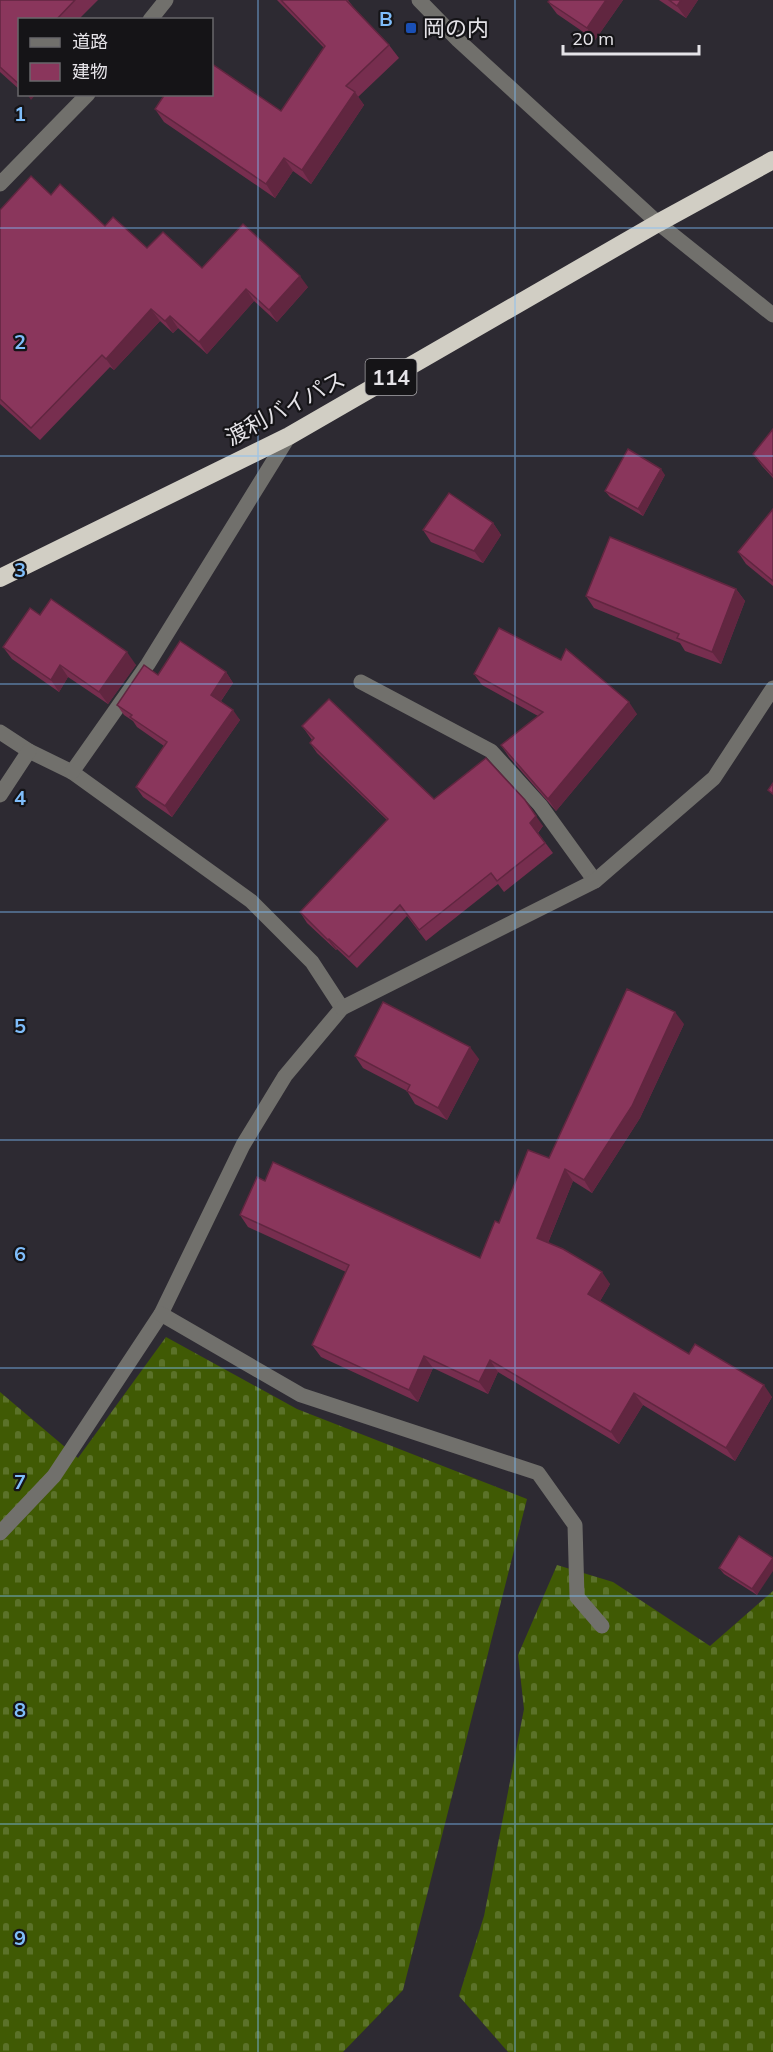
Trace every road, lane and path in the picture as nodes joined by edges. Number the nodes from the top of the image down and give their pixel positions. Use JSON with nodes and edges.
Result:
{"nodes":[{"id":1,"x":166,"y":0,"type":"edge"},
{"id":2,"x":419,"y":0,"type":"edge"},
{"id":3,"x":152,"y":18,"type":"edge"},
{"id":4,"x":86,"y":96,"type":"edge"},
{"id":5,"x":773,"y":160,"type":"edge"},
{"id":6,"x":0,"y":184,"type":"edge"},
{"id":7,"x":658,"y":223,"type":"junction"},
{"id":8,"x":773,"y":315,"type":"edge"},
{"id":9,"x":289,"y":436,"type":"junction"},
{"id":10,"x":0,"y":578,"type":"edge"},
{"id":11,"x":361,"y":682,"type":"dead end"},
{"id":12,"x":773,"y":688,"type":"edge"},
{"id":13,"x":0,"y":732,"type":"edge"},
{"id":14,"x":29,"y":751,"type":"junction"},
{"id":15,"x":72,"y":772,"type":"junction"},
{"id":16,"x":0,"y":795,"type":"edge"},
{"id":17,"x":595,"y":881,"type":"junction"},
{"id":18,"x":342,"y":1008,"type":"junction"},
{"id":19,"x":161,"y":1314,"type":"junction"},
{"id":20,"x":0,"y":1533,"type":"edge"},
{"id":21,"x":602,"y":1626,"type":"dead end"}],
"edges":[{"from":1,"to":3,"type":"street"},
{"from":2,"to":7,"type":"street"},
{"from":4,"to":6,"type":"street"},
{"from":5,"to":7,"type":"highway","name":"渡利バイパス","number":"114"},
{"from":7,"to":8,"type":"street"},
{"from":7,"to":9,"type":"highway","name":"渡利バイパス","number":"114"},
{"from":9,"to":10,"type":"highway","name":"渡利バイパス","number":"114"},
{"from":9,"to":15,"type":"street"},
{"from":11,"to":17,"type":"street"},
{"from":12,"to":17,"type":"street"},
{"from":13,"to":14,"type":"street"},
{"from":14,"to":15,"type":"street"},
{"from":14,"to":16,"type":"street"},
{"from":15,"to":18,"type":"street"},
{"from":17,"to":18,"type":"street"},
{"from":18,"to":19,"type":"street"},
{"from":19,"to":20,"type":"street"},
{"from":19,"to":21,"type":"street"}]}
